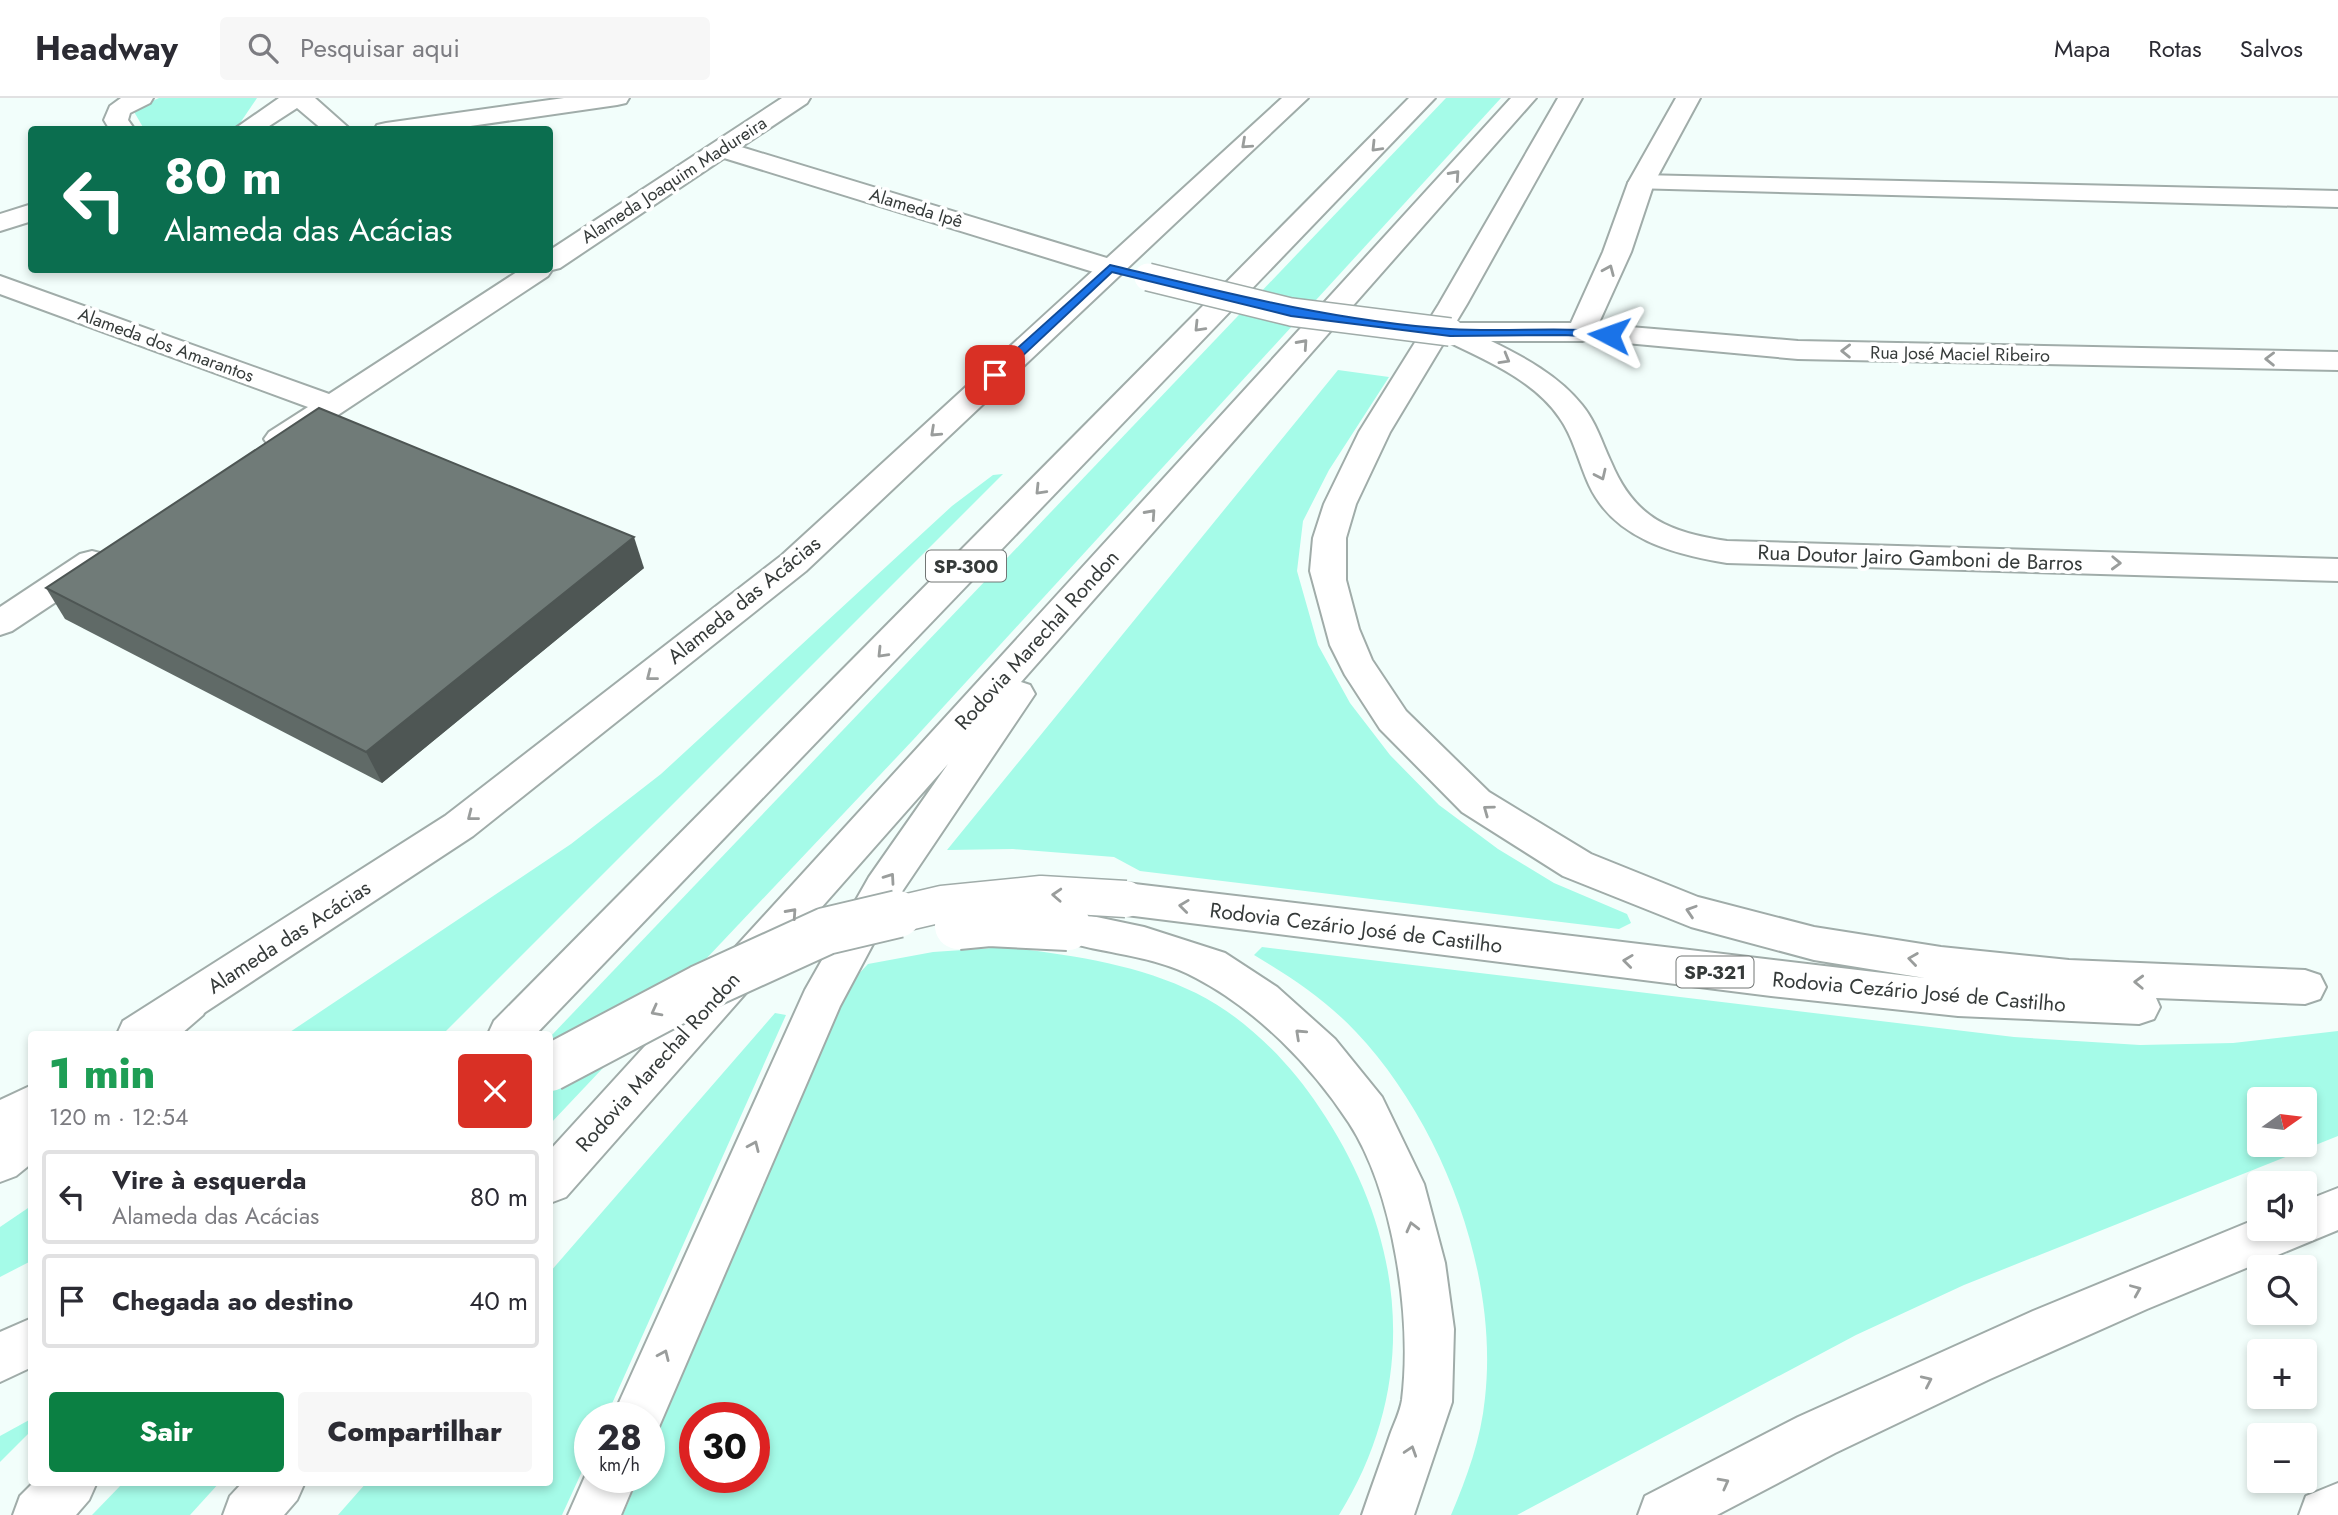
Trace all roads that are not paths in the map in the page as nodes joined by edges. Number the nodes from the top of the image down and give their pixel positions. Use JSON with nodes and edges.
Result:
{"nodes":[{"id":1,"x":141,"y":98,"type":"edge"},
{"id":2,"x":298,"y":98,"type":"edge"},
{"id":3,"x":617,"y":98,"type":"edge"},
{"id":4,"x":798,"y":98,"type":"edge"},
{"id":5,"x":1296,"y":98,"type":"edge"},
{"id":6,"x":1423,"y":98,"type":"edge"},
{"id":7,"x":1524,"y":98,"type":"edge"},
{"id":8,"x":1570,"y":98,"type":"edge"},
{"id":9,"x":1688,"y":98,"type":"edge"},
{"id":10,"x":120,"y":126,"type":"edge"},
{"id":11,"x":252,"y":126,"type":"edge"},
{"id":12,"x":334,"y":126,"type":"edge"},
{"id":13,"x":415,"y":126,"type":"edge"},
{"id":14,"x":721,"y":149,"type":"junction"},
{"id":15,"x":1641,"y":183,"type":"junction"},
{"id":16,"x":2338,"y":199,"type":"edge"},
{"id":17,"x":28,"y":213,"type":"edge"},
{"id":18,"x":0,"y":223,"type":"edge"},
{"id":19,"x":553,"y":260,"type":"edge"},
{"id":20,"x":1110,"y":268,"type":"junction"},
{"id":21,"x":533,"y":273,"type":"edge"},
{"id":22,"x":0,"y":284,"type":"edge"},
{"id":23,"x":1450,"y":332,"type":"junction"},
{"id":24,"x":1574,"y":332,"type":"junction"},
{"id":25,"x":2338,"y":361,"type":"edge"},
{"id":26,"x":331,"y":405,"type":"junction"},
{"id":27,"x":251,"y":458,"type":"edge"},
{"id":28,"x":114,"y":548,"type":"edge"},
{"id":29,"x":1106,"y":564,"type":"junction"},
{"id":30,"x":2338,"y":570,"type":"edge"},
{"id":31,"x":0,"y":623,"type":"edge"},
{"id":32,"x":778,"y":953,"type":"junction"},
{"id":33,"x":2322,"y":984,"type":"edge"},
{"id":34,"x":188,"y":1003,"type":"junction"},
{"id":35,"x":143,"y":1031,"type":"edge"},
{"id":36,"x":154,"y":1031,"type":"edge"},
{"id":37,"x":512,"y":1031,"type":"edge"},
{"id":38,"x":553,"y":1066,"type":"edge"},
{"id":39,"x":28,"y":1106,"type":"edge"},
{"id":40,"x":0,"y":1124,"type":"edge"},
{"id":41,"x":28,"y":1138,"type":"edge"},
{"id":42,"x":0,"y":1162,"type":"edge"},
{"id":43,"x":553,"y":1179,"type":"edge"},
{"id":44,"x":2338,"y":1209,"type":"edge"},
{"id":45,"x":2317,"y":1217,"type":"edge"},
{"id":46,"x":2258,"y":1241,"type":"edge"},
{"id":47,"x":28,"y":1343,"type":"edge"},
{"id":48,"x":0,"y":1358,"type":"edge"},
{"id":49,"x":643,"y":1402,"type":"edge"},
{"id":50,"x":67,"y":1486,"type":"edge"},
{"id":51,"x":275,"y":1486,"type":"edge"},
{"id":52,"x":604,"y":1493,"type":"edge"},
{"id":53,"x":2338,"y":1509,"type":"edge"},
{"id":54,"x":39,"y":1515,"type":"edge"},
{"id":55,"x":249,"y":1515,"type":"edge"},
{"id":56,"x":594,"y":1515,"type":"edge"},
{"id":57,"x":1388,"y":1515,"type":"edge"},
{"id":58,"x":1664,"y":1515,"type":"edge"},
{"id":59,"x":2325,"y":1515,"type":"edge"}],
"edges":[{"from":1,"to":10,"type":"main road"},
{"from":2,"to":11,"type":"main road"},
{"from":2,"to":12,"type":"main road"},
{"from":3,"to":13,"type":"main road"},
{"from":4,"to":14,"type":"main road","name":"Alameda Joaquim Madureira"},
{"from":5,"to":20,"type":"main road","name":"Alameda das Acácias","one_way":true},
{"from":6,"to":37,"type":"main road","number":"SP-300","one_way":true},
{"from":29,"to":7,"type":"main road","name":"Rodovia Marechal Rondon","one_way":true},
{"from":33,"to":8,"type":"main road","one_way":true},
{"from":9,"to":15,"type":"main road"},
{"from":14,"to":19,"type":"main road","name":"Alameda Joaquim Madureira"},
{"from":14,"to":20,"type":"main road","name":"Alameda Ipê"},
{"from":15,"to":16,"type":"main road"},
{"from":24,"to":15,"type":"main road","one_way":true},
{"from":17,"to":18,"type":"main road"},
{"from":20,"to":23,"type":"main road","name":"Alameda Ipê","bridge":true},
{"from":20,"to":34,"type":"main road","name":"Alameda das Acácias","one_way":true},
{"from":21,"to":26,"type":"main road"},
{"from":22,"to":26,"type":"main road","name":"Alameda dos Amarantos"},
{"from":23,"to":24,"type":"main road","name":"Rua José Maciel Ribeiro"},
{"from":23,"to":30,"type":"main road","name":"Rua Doutor Jairo Gamboni de Barros","one_way":true},
{"from":25,"to":24,"type":"main road","name":"Rua José Maciel Ribeiro","one_way":true},
{"from":26,"to":27,"type":"main road"},
{"from":28,"to":31,"type":"main road"},
{"from":43,"to":29,"type":"main road","name":"Rodovia Marechal Rondon","one_way":true},
{"from":49,"to":29,"type":"main road","one_way":true},
{"from":33,"to":32,"type":"main road","name":"Rodovia Cezário José de Castilho","number":"SP-321","one_way":true,"bridge":true},
{"from":32,"to":38,"type":"main road","one_way":true,"bridge":true},
{"from":57,"to":32,"type":"main road","one_way":true,"bridge":true},
{"from":34,"to":35,"type":"main road","name":"Alameda das Acácias"},
{"from":34,"to":36,"type":"main road"},
{"from":39,"to":40,"type":"main road"},
{"from":41,"to":42,"type":"main road"},
{"from":44,"to":45,"type":"main road"},
{"from":58,"to":46,"type":"main road","one_way":true},
{"from":47,"to":48,"type":"main road"},
{"from":50,"to":54,"type":"main road"},
{"from":51,"to":55,"type":"main road"},
{"from":52,"to":56,"type":"main road"},
{"from":53,"to":59,"type":"main road"}]}
